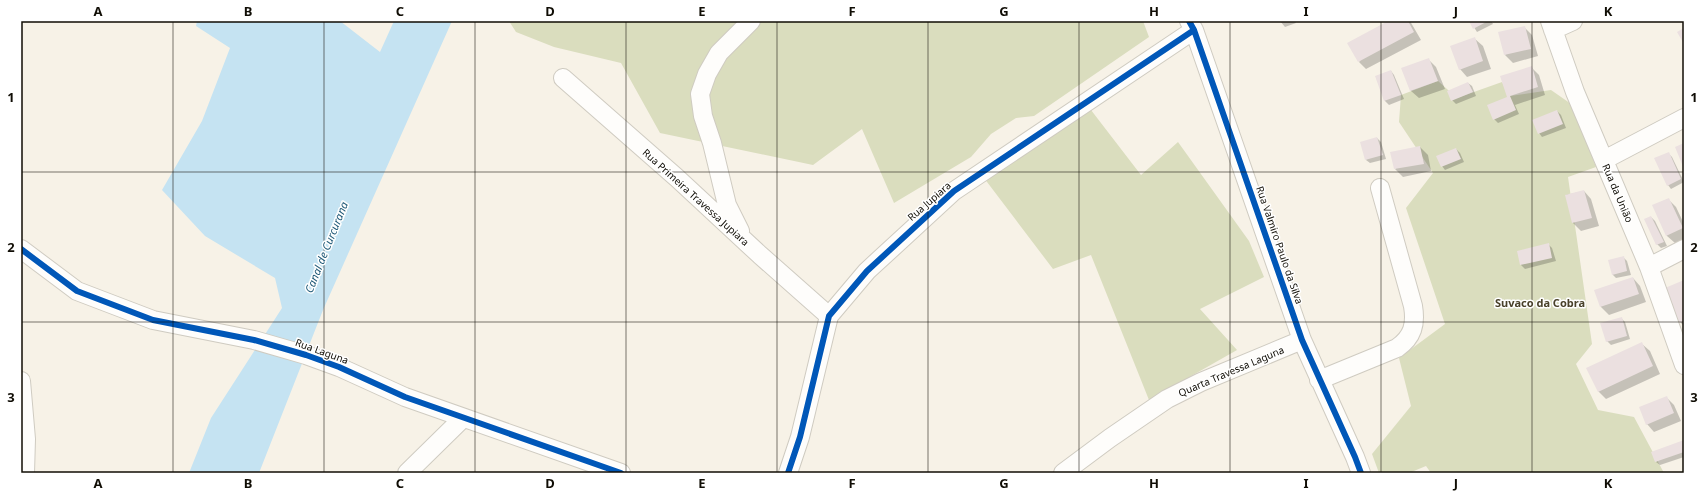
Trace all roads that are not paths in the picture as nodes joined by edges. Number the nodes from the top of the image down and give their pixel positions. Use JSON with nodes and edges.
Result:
{"nodes":[{"id":1,"x":751,"y":21,"type":"edge"},
{"id":2,"x":1573,"y":21,"type":"edge"},
{"id":3,"x":1191,"y":25,"type":"edge"},
{"id":4,"x":1552,"y":25,"type":"edge"},
{"id":5,"x":563,"y":78,"type":"dead end"},
{"id":6,"x":1684,"y":118,"type":"edge"},
{"id":7,"x":1604,"y":160,"type":"junction"},
{"id":8,"x":1380,"y":188,"type":"dead end"},
{"id":9,"x":1684,"y":248,"type":"edge"},
{"id":10,"x":21,"y":249,"type":"edge"},
{"id":11,"x":760,"y":255,"type":"junction"},
{"id":12,"x":1649,"y":266,"type":"junction"},
{"id":13,"x":829,"y":316,"type":"junction"},
{"id":14,"x":1302,"y":340,"type":"junction"},
{"id":15,"x":1684,"y":365,"type":"edge"},
{"id":16,"x":1319,"y":380,"type":"junction"},
{"id":17,"x":21,"y":381,"type":"edge"},
{"id":18,"x":463,"y":418,"type":"junction"},
{"id":19,"x":25,"y":473,"type":"edge"},
{"id":20,"x":407,"y":473,"type":"edge"},
{"id":21,"x":621,"y":473,"type":"edge"},
{"id":22,"x":788,"y":473,"type":"edge"},
{"id":23,"x":1063,"y":473,"type":"edge"},
{"id":24,"x":1360,"y":473,"type":"edge"}],
"edges":[{"from":1,"to":11,"type":"street"},
{"from":2,"to":4,"type":"street"},
{"from":3,"to":13,"type":"street","name":"Rua Jupiara"},
{"from":3,"to":14,"type":"street","name":"Rua Valmiro Paulo da Silva"},
{"from":4,"to":7,"type":"street","name":"Rua da União"},
{"from":5,"to":11,"type":"street","name":"Rua Primeira Travessa Jupiara"},
{"from":6,"to":7,"type":"street"},
{"from":7,"to":12,"type":"street","name":"Rua da União"},
{"from":8,"to":16,"type":"street"},
{"from":9,"to":12,"type":"street"},
{"from":10,"to":18,"type":"street","name":"Rua Laguna"},
{"from":11,"to":13,"type":"street","name":"Rua Primeira Travessa Jupiara"},
{"from":12,"to":15,"type":"street","name":"Rua da União"},
{"from":13,"to":22,"type":"street","name":"Rua Jupiara"},
{"from":14,"to":16,"type":"street","name":"Rua Valmiro Paulo da Silva"},
{"from":14,"to":23,"type":"street","name":"Quarta Travessa Laguna"},
{"from":16,"to":24,"type":"street","name":"Rua Valmiro Paulo da Silva"},
{"from":17,"to":19,"type":"street"},
{"from":18,"to":20,"type":"street"},
{"from":18,"to":21,"type":"street","name":"Rua Laguna"}]}
